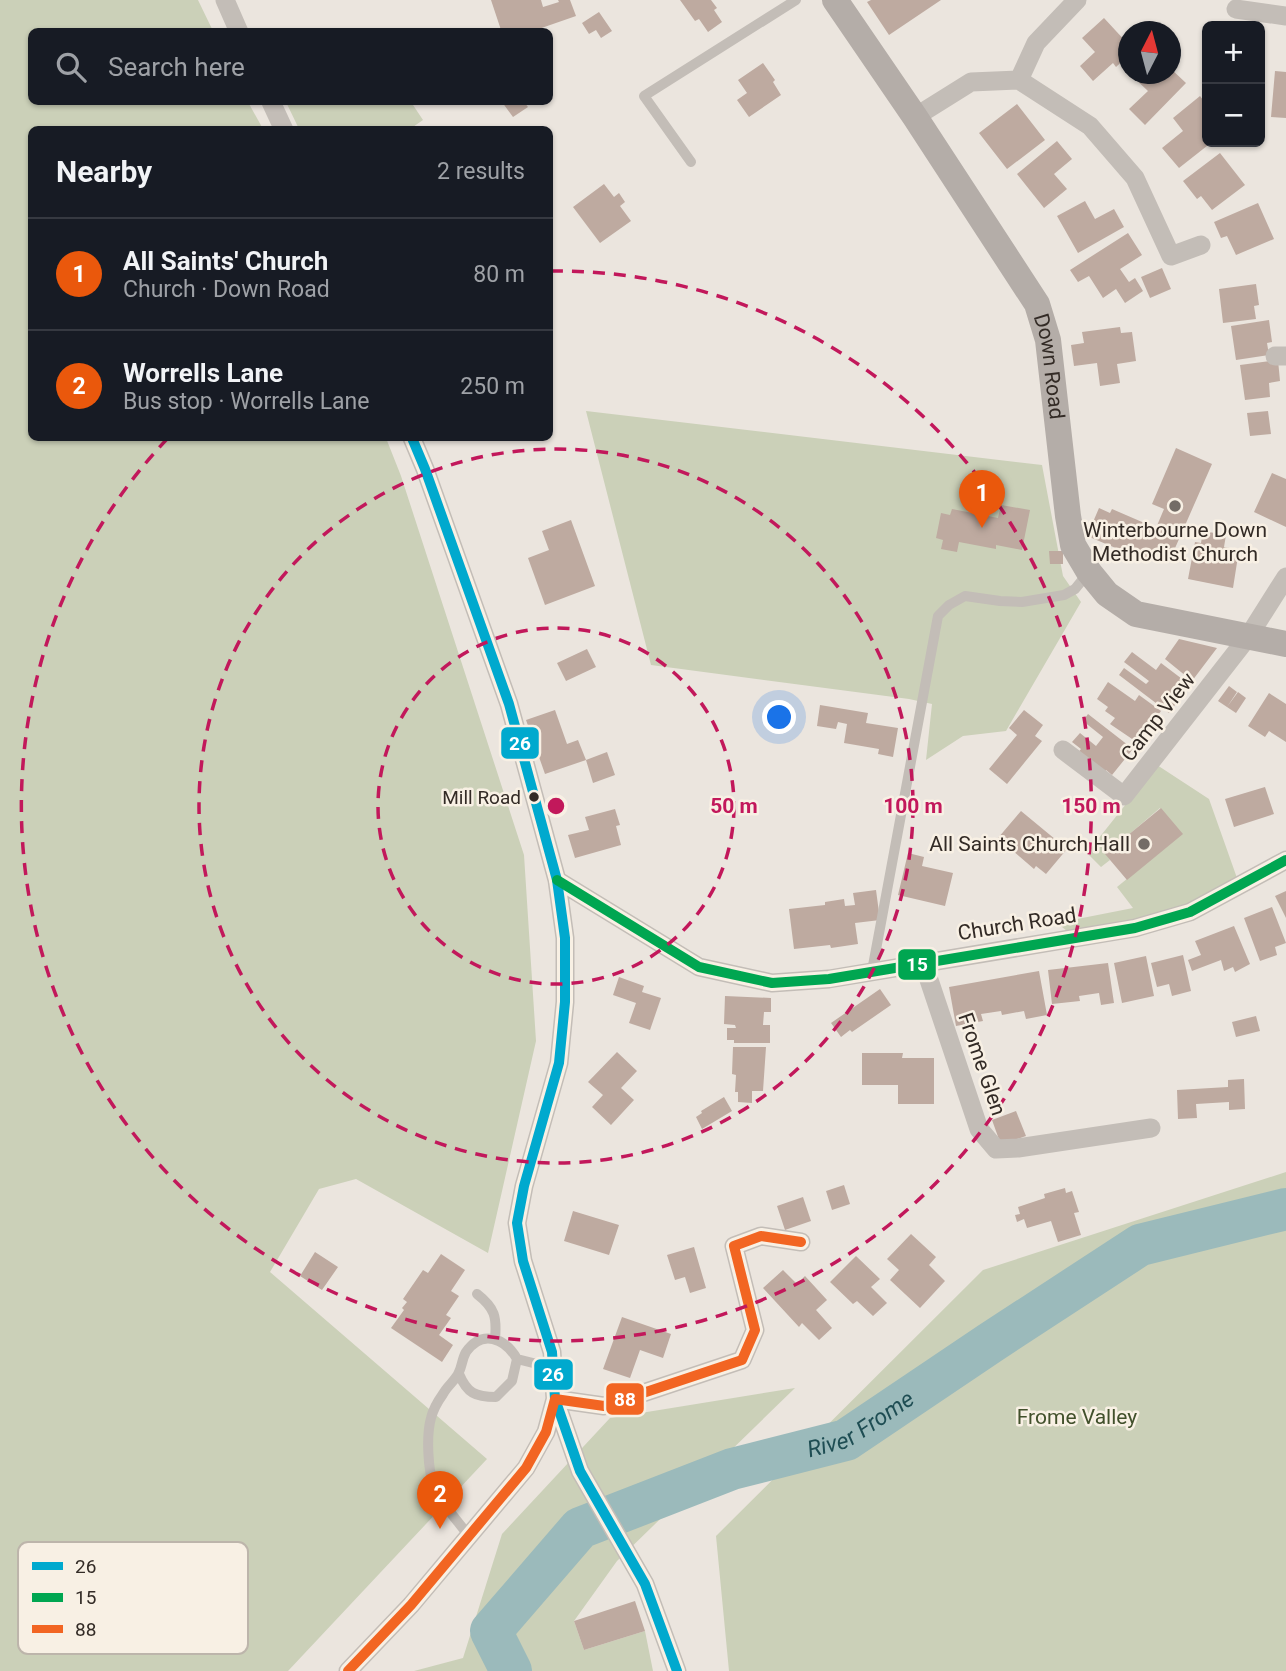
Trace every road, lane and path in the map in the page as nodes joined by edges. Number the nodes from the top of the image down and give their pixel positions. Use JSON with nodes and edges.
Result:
{"nodes":[{"id":1,"x":225,"y":0,"type":"edge"},
{"id":2,"x":796,"y":0,"type":"edge"},
{"id":3,"x":835,"y":0,"type":"edge"},
{"id":4,"x":1077,"y":0,"type":"edge"},
{"id":5,"x":1236,"y":9,"type":"dead end"},
{"id":6,"x":1286,"y":16,"type":"edge"},
{"id":7,"x":237,"y":28,"type":"edge"},
{"id":8,"x":1019,"y":80,"type":"junction"},
{"id":9,"x":272,"y":105,"type":"edge"},
{"id":10,"x":915,"y":117,"type":"junction"},
{"id":11,"x":282,"y":126,"type":"edge"},
{"id":12,"x":691,"y":162,"type":"dead end"},
{"id":13,"x":1201,"y":246,"type":"dead end"},
{"id":14,"x":413,"y":441,"type":"edge"},
{"id":15,"x":1089,"y":572,"type":"junction"},
{"id":16,"x":1286,"y":577,"type":"edge"},
{"id":17,"x":1248,"y":637,"type":"junction"},
{"id":18,"x":1286,"y":644,"type":"edge"},
{"id":19,"x":1063,"y":750,"type":"dead end"},
{"id":20,"x":1286,"y":860,"type":"edge"},
{"id":21,"x":557,"y":880,"type":"junction"},
{"id":22,"x":923,"y":962,"type":"junction"},
{"id":23,"x":872,"y":971,"type":"junction"},
{"id":24,"x":1151,"y":1128,"type":"dead end"},
{"id":25,"x":801,"y":1242,"type":"dead end"},
{"id":26,"x":477,"y":1294,"type":"dead end"},
{"id":27,"x":495,"y":1339,"type":"junction"},
{"id":28,"x":517,"y":1359,"type":"junction"},
{"id":29,"x":553,"y":1368,"type":"junction"},
{"id":30,"x":459,"y":1374,"type":"junction"},
{"id":31,"x":555,"y":1399,"type":"junction"},
{"id":32,"x":469,"y":1536,"type":"junction"},
{"id":33,"x":348,"y":1671,"type":"edge"},
{"id":34,"x":677,"y":1671,"type":"edge"}],
"edges":[{"from":1,"to":7,"type":"street"},
{"from":2,"to":12,"type":"lane"},
{"from":3,"to":10,"type":"street","name":"Down Road"},
{"from":4,"to":8,"type":"street"},
{"from":5,"to":6,"type":"street"},
{"from":8,"to":10,"type":"street"},
{"from":8,"to":13,"type":"street"},
{"from":9,"to":11,"type":"street"},
{"from":10,"to":15,"type":"street","name":"Down Road"},
{"from":14,"to":21,"type":"street"},
{"from":15,"to":17,"type":"street","name":"Down Road"},
{"from":15,"to":23,"type":"lane"},
{"from":16,"to":17,"type":"street"},
{"from":17,"to":18,"type":"street","name":"Down Road"},
{"from":17,"to":19,"type":"street","name":"Camp View"},
{"from":20,"to":22,"type":"street","name":"Church Road"},
{"from":21,"to":23,"type":"street","name":"Church Road"},
{"from":21,"to":29,"type":"street"},
{"from":22,"to":23,"type":"street","name":"Church Road"},
{"from":22,"to":24,"type":"street","name":"Frome Glen"},
{"from":25,"to":31,"type":"street"},
{"from":26,"to":27,"type":"lane"},
{"from":27,"to":28,"type":"lane"},
{"from":27,"to":30,"type":"lane"},
{"from":28,"to":29,"type":"lane"},
{"from":28,"to":30,"type":"lane"},
{"from":29,"to":31,"type":"street"},
{"from":30,"to":32,"type":"lane"},
{"from":31,"to":32,"type":"street"},
{"from":31,"to":34,"type":"street"},
{"from":32,"to":33,"type":"street"}]}
